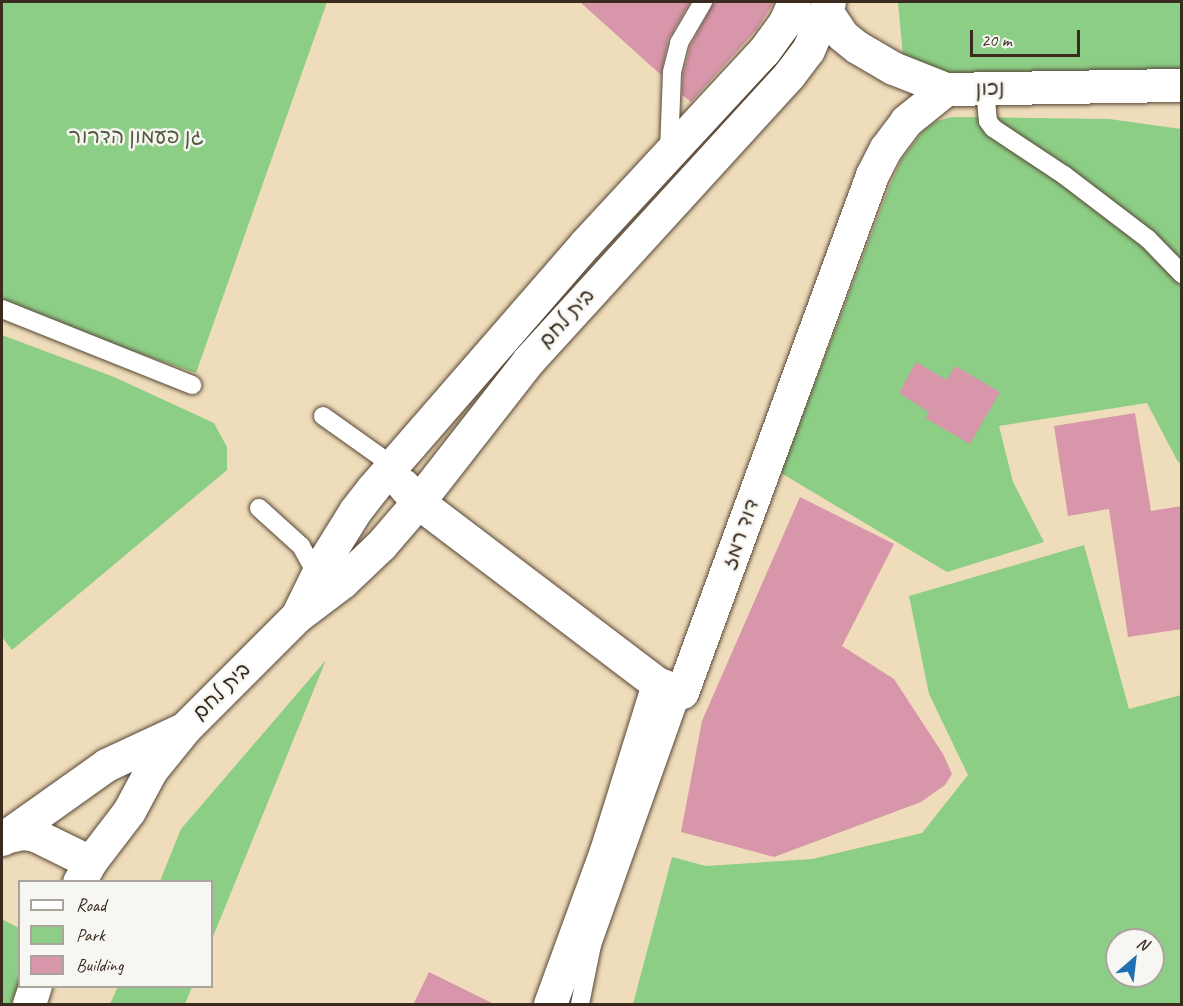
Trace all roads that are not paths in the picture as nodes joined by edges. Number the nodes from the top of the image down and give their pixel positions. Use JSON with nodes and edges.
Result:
{"nodes":[{"id":1,"x":703,"y":2,"type":"edge"},
{"id":2,"x":794,"y":2,"type":"edge"},
{"id":3,"x":827,"y":6,"type":"edge"},
{"id":4,"x":1182,"y":85,"type":"edge"},
{"id":5,"x":985,"y":88,"type":"junction"},
{"id":6,"x":946,"y":89,"type":"junction"},
{"id":7,"x":669,"y":152,"type":"junction"},
{"id":8,"x":1182,"y":274,"type":"edge"},
{"id":9,"x":2,"y":309,"type":"edge"},
{"id":10,"x":192,"y":385,"type":"dead end"},
{"id":11,"x":323,"y":416,"type":"dead end"},
{"id":12,"x":392,"y":465,"type":"junction"},
{"id":13,"x":422,"y":496,"type":"junction"},
{"id":14,"x":259,"y":508,"type":"dead end"},
{"id":15,"x":317,"y":575,"type":"junction"},
{"id":16,"x":297,"y":616,"type":"junction"},
{"id":17,"x":670,"y":688,"type":"junction"},
{"id":18,"x":185,"y":728,"type":"junction"},
{"id":19,"x":3,"y":838,"type":"edge"},
{"id":20,"x":85,"y":872,"type":"edge"},
{"id":21,"x":35,"y":988,"type":"edge"},
{"id":22,"x":29,"y":1005,"type":"edge"},
{"id":23,"x":550,"y":1005,"type":"edge"},
{"id":24,"x":580,"y":1005,"type":"edge"}],
"edges":[{"from":1,"to":7,"type":"lane"},
{"from":2,"to":7,"type":"street","name":"בית לחם"},
{"from":3,"to":6,"type":"street","name":"נכון"},
{"from":3,"to":13,"type":"street","name":"בית לחם"},
{"from":4,"to":5,"type":"street","name":"נכון"},
{"from":5,"to":6,"type":"street","name":"נכון"},
{"from":5,"to":8,"type":"lane"},
{"from":6,"to":17,"type":"street","name":"דוד רמז"},
{"from":7,"to":12,"type":"street","name":"בית לחם"},
{"from":9,"to":10,"type":"lane"},
{"from":11,"to":12,"type":"lane"},
{"from":12,"to":13,"type":"street"},
{"from":12,"to":15,"type":"street","name":"בית לחם"},
{"from":13,"to":16,"type":"street","name":"בית לחם"},
{"from":13,"to":17,"type":"street"},
{"from":14,"to":15,"type":"lane"},
{"from":15,"to":16,"type":"street","name":"בית לחם"},
{"from":16,"to":18,"type":"street","name":"בית לחם"},
{"from":17,"to":23,"type":"street","name":"דוד רמז"},
{"from":17,"to":24,"type":"lane","name":"דוד רמז"},
{"from":18,"to":19,"type":"street"},
{"from":18,"to":20,"type":"street","name":"בית לחם"},
{"from":19,"to":20,"type":"street"},
{"from":21,"to":22,"type":"street"}]}
